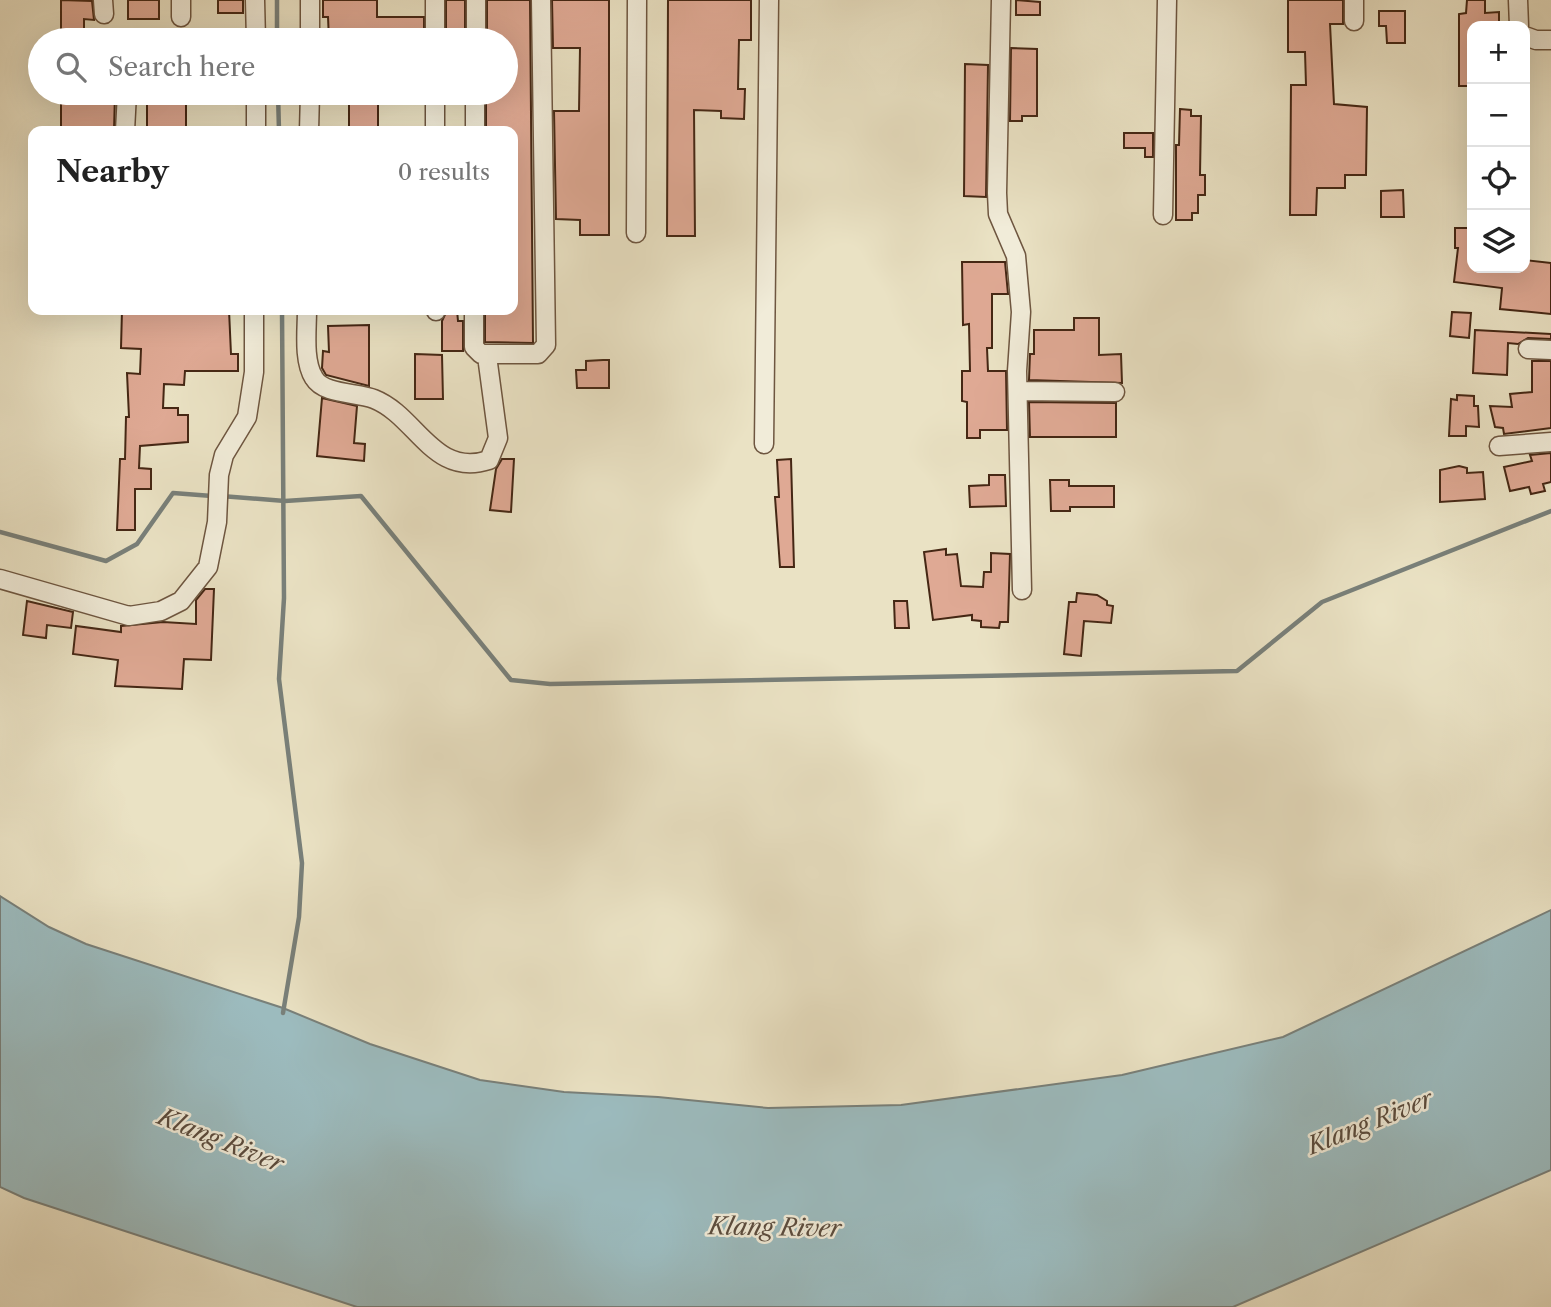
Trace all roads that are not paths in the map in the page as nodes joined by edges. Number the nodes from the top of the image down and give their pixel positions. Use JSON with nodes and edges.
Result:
{"nodes":[{"id":1,"x":255,"y":0,"type":"edge"},
{"id":2,"x":310,"y":0,"type":"edge"},
{"id":3,"x":435,"y":0,"type":"edge"},
{"id":4,"x":476,"y":0,"type":"edge"},
{"id":5,"x":541,"y":0,"type":"edge"},
{"id":6,"x":637,"y":0,"type":"edge"},
{"id":7,"x":769,"y":0,"type":"edge"},
{"id":8,"x":1001,"y":0,"type":"edge"},
{"id":9,"x":1167,"y":0,"type":"edge"},
{"id":10,"x":1354,"y":0,"type":"edge"},
{"id":11,"x":1518,"y":0,"type":"edge"},
{"id":12,"x":1354,"y":21,"type":"dead end"},
{"id":13,"x":1519,"y":21,"type":"edge"},
{"id":14,"x":256,"y":28,"type":"edge"},
{"id":15,"x":310,"y":28,"type":"edge"},
{"id":16,"x":435,"y":28,"type":"edge"},
{"id":17,"x":475,"y":28,"type":"edge"},
{"id":18,"x":1530,"y":38,"type":"edge"},
{"id":19,"x":1551,"y":40,"type":"edge"},
{"id":20,"x":126,"y":105,"type":"edge"},
{"id":21,"x":256,"y":105,"type":"edge"},
{"id":22,"x":310,"y":105,"type":"edge"},
{"id":23,"x":435,"y":105,"type":"edge"},
{"id":24,"x":475,"y":105,"type":"edge"},
{"id":25,"x":125,"y":126,"type":"edge"},
{"id":26,"x":256,"y":126,"type":"edge"},
{"id":27,"x":309,"y":126,"type":"edge"},
{"id":28,"x":435,"y":126,"type":"edge"},
{"id":29,"x":475,"y":126,"type":"edge"},
{"id":30,"x":1163,"y":215,"type":"dead end"},
{"id":31,"x":636,"y":233,"type":"dead end"},
{"id":32,"x":254,"y":315,"type":"edge"},
{"id":33,"x":307,"y":315,"type":"edge"},
{"id":34,"x":475,"y":315,"type":"edge"},
{"id":35,"x":1528,"y":349,"type":"dead end"},
{"id":36,"x":1551,"y":350,"type":"edge"},
{"id":37,"x":482,"y":354,"type":"junction"},
{"id":38,"x":1018,"y":391,"type":"junction"},
{"id":39,"x":1115,"y":392,"type":"dead end"},
{"id":40,"x":1551,"y":442,"type":"edge"},
{"id":41,"x":764,"y":444,"type":"dead end"},
{"id":42,"x":1499,"y":446,"type":"dead end"},
{"id":43,"x":0,"y":579,"type":"edge"},
{"id":44,"x":1022,"y":590,"type":"dead end"}],
"edges":[{"from":1,"to":14,"type":"street"},
{"from":2,"to":15,"type":"street"},
{"from":3,"to":16,"type":"street"},
{"from":4,"to":17,"type":"street"},
{"from":5,"to":37,"type":"street"},
{"from":6,"to":31,"type":"street"},
{"from":7,"to":41,"type":"street"},
{"from":8,"to":38,"type":"street"},
{"from":9,"to":30,"type":"street"},
{"from":10,"to":12,"type":"street"},
{"from":11,"to":13,"type":"street"},
{"from":18,"to":19,"type":"street"},
{"from":20,"to":25,"type":"street"},
{"from":21,"to":26,"type":"street"},
{"from":22,"to":27,"type":"street"},
{"from":23,"to":28,"type":"street"},
{"from":24,"to":29,"type":"street"},
{"from":32,"to":43,"type":"street"},
{"from":33,"to":37,"type":"street"},
{"from":34,"to":37,"type":"street"},
{"from":35,"to":36,"type":"street"},
{"from":38,"to":39,"type":"street"},
{"from":38,"to":44,"type":"street"},
{"from":40,"to":42,"type":"street"}]}
